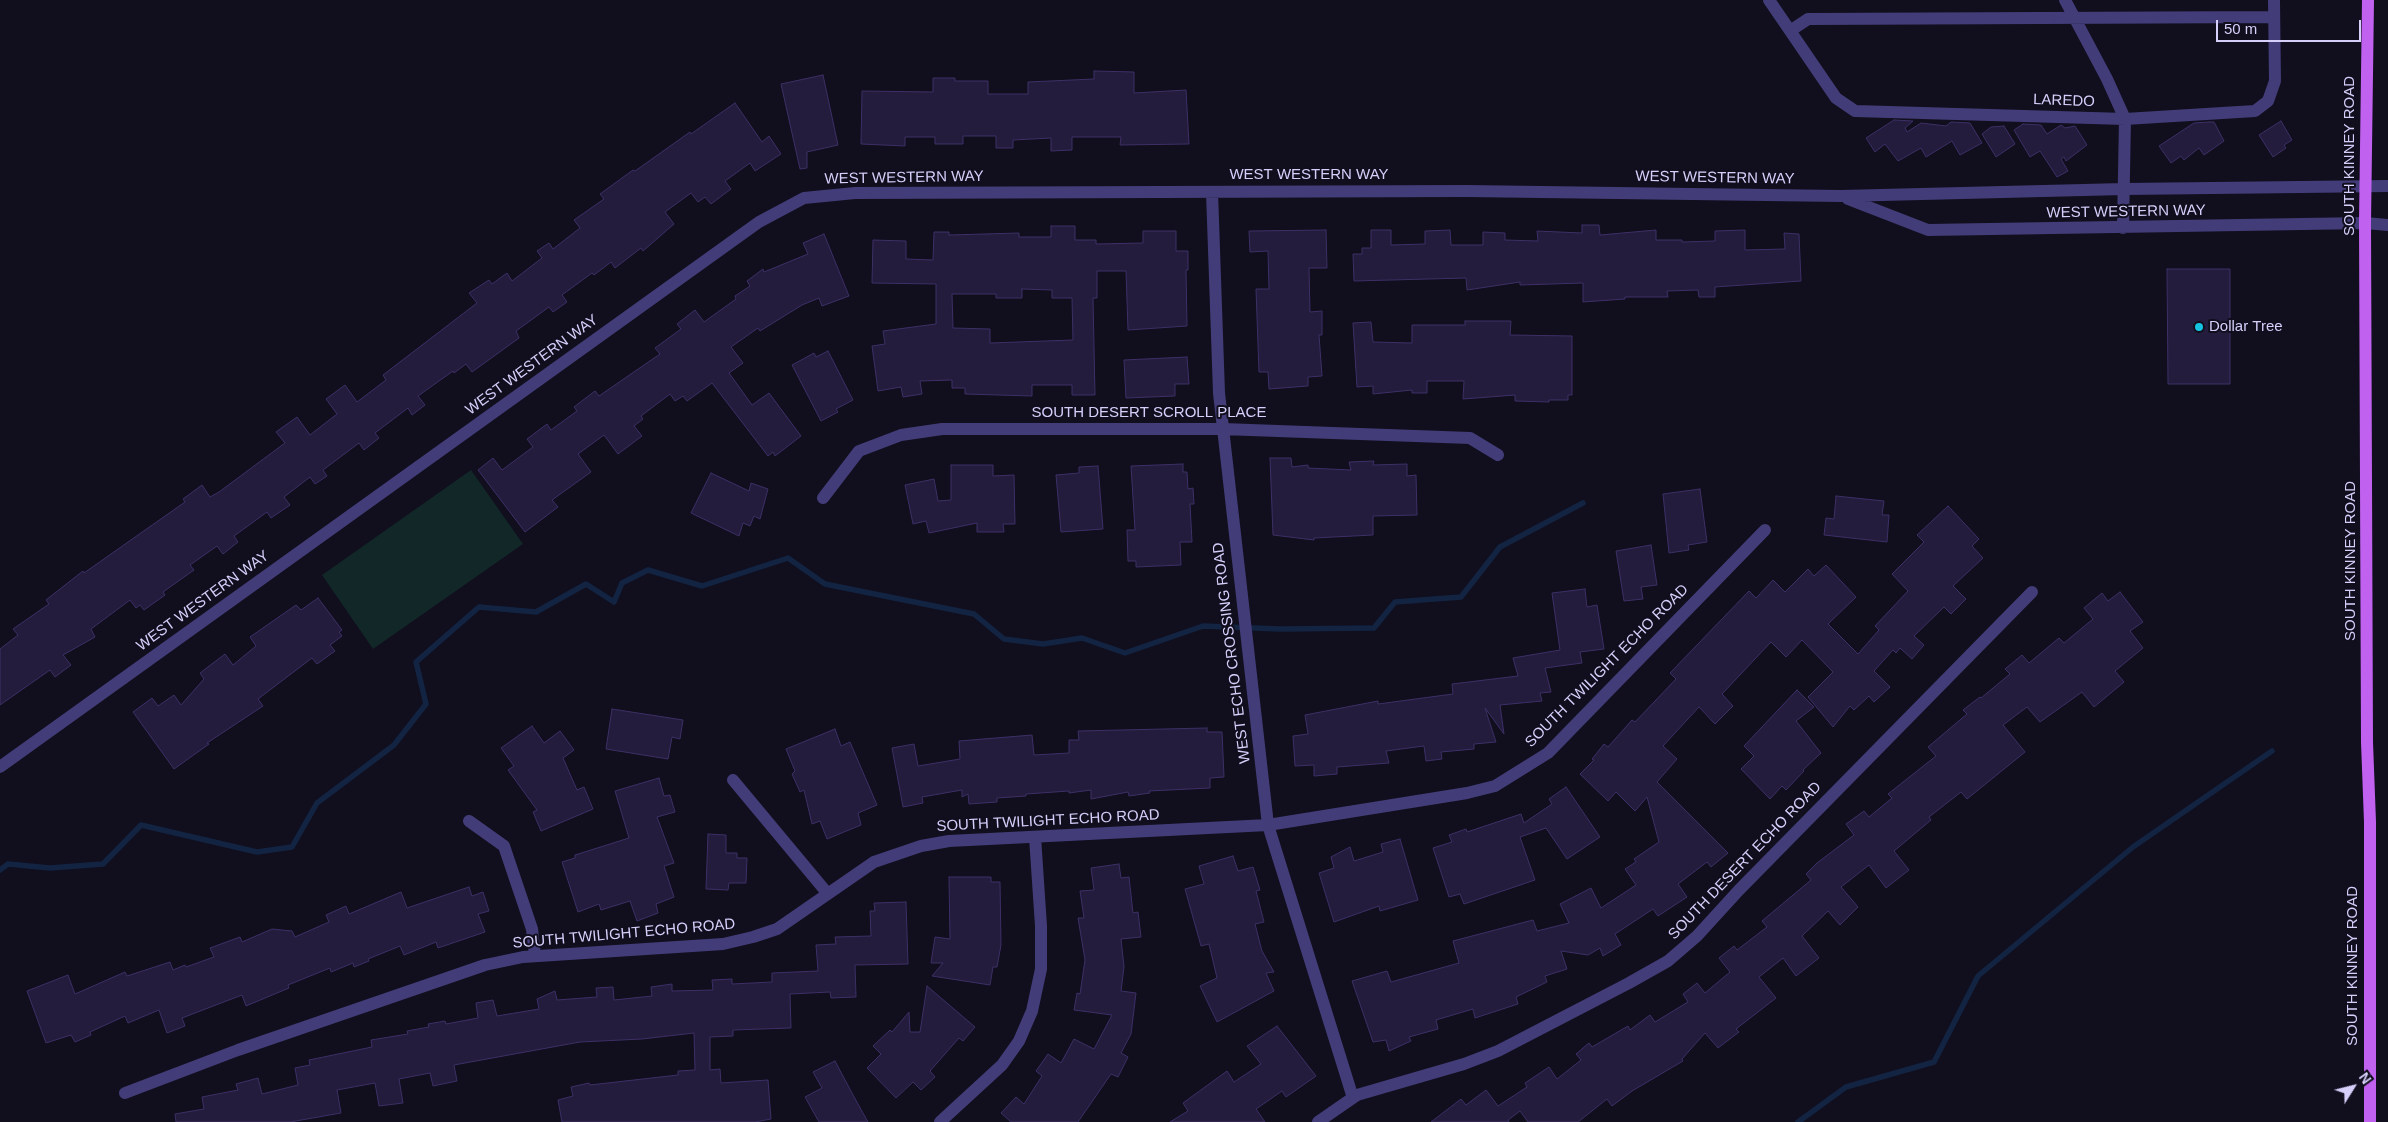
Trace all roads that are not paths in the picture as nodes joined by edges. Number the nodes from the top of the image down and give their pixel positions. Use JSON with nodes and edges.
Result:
{"nodes":[{"id":1,"x":1769,"y":0,"type":"edge"},
{"id":2,"x":2065,"y":0,"type":"edge"},
{"id":3,"x":2274,"y":0,"type":"edge"},
{"id":4,"x":2368,"y":0,"type":"edge"},
{"id":5,"x":2072,"y":16,"type":"junction"},
{"id":6,"x":2274,"y":17,"type":"junction"},
{"id":7,"x":1790,"y":31,"type":"junction"},
{"id":8,"x":2125,"y":119,"type":"junction"},
{"id":9,"x":2366,"y":186,"type":"junction"},
{"id":10,"x":2388,"y":186,"type":"edge"},
{"id":11,"x":2124,"y":189,"type":"junction"},
{"id":12,"x":1212,"y":192,"type":"junction"},
{"id":13,"x":1841,"y":196,"type":"junction"},
{"id":14,"x":2365,"y":223,"type":"junction"},
{"id":15,"x":2388,"y":225,"type":"edge"},
{"id":16,"x":2123,"y":228,"type":"junction"},
{"id":17,"x":1223,"y":429,"type":"junction"},
{"id":18,"x":1498,"y":455,"type":"dead end"},
{"id":19,"x":823,"y":498,"type":"dead end"},
{"id":20,"x":1765,"y":530,"type":"dead end"},
{"id":21,"x":2032,"y":592,"type":"dead end"},
{"id":22,"x":0,"y":767,"type":"edge"},
{"id":23,"x":733,"y":780,"type":"dead end"},
{"id":24,"x":469,"y":821,"type":"dead end"},
{"id":25,"x":1268,"y":825,"type":"junction"},
{"id":26,"x":1035,"y":837,"type":"junction"},
{"id":27,"x":828,"y":894,"type":"junction"},
{"id":28,"x":535,"y":956,"type":"junction"},
{"id":29,"x":125,"y":1093,"type":"dead end"},
{"id":30,"x":1353,"y":1098,"type":"junction"},
{"id":31,"x":940,"y":1122,"type":"edge"},
{"id":32,"x":1318,"y":1122,"type":"edge"},
{"id":33,"x":2370,"y":1122,"type":"edge"}],
"edges":[{"from":1,"to":7,"type":"street"},
{"from":2,"to":5,"type":"street"},
{"from":3,"to":6,"type":"street"},
{"from":4,"to":9,"type":"main road","name":"SOUTH KINNEY ROAD"},
{"from":5,"to":6,"type":"street"},
{"from":5,"to":7,"type":"street"},
{"from":5,"to":8,"type":"street"},
{"from":6,"to":8,"type":"street","name":"LAREDO"},
{"from":7,"to":8,"type":"street","name":"LAREDO"},
{"from":8,"to":11,"type":"street"},
{"from":9,"to":10,"type":"street","name":"WEST WESTERN WAY"},
{"from":9,"to":11,"type":"street","name":"WEST WESTERN WAY"},
{"from":9,"to":14,"type":"main road","name":"SOUTH KINNEY ROAD"},
{"from":11,"to":13,"type":"street","name":"WEST WESTERN WAY"},
{"from":11,"to":16,"type":"street"},
{"from":12,"to":13,"type":"street","name":"WEST WESTERN WAY"},
{"from":12,"to":17,"type":"street","name":"WEST ECHO CROSSING ROAD"},
{"from":12,"to":22,"type":"street","name":"WEST WESTERN WAY"},
{"from":13,"to":16,"type":"street","name":"WEST WESTERN WAY"},
{"from":14,"to":15,"type":"street","name":"WEST WESTERN WAY"},
{"from":14,"to":16,"type":"street","name":"WEST WESTERN WAY"},
{"from":14,"to":33,"type":"main road","name":"SOUTH KINNEY ROAD"},
{"from":17,"to":18,"type":"street","name":"SOUTH DESERT SCROLL PLACE"},
{"from":17,"to":19,"type":"street","name":"SOUTH DESERT SCROLL PLACE"},
{"from":17,"to":25,"type":"street","name":"WEST ECHO CROSSING ROAD"},
{"from":20,"to":25,"type":"street","name":"SOUTH TWILIGHT ECHO ROAD"},
{"from":21,"to":30,"type":"street","name":"SOUTH DESERT ECHO ROAD"},
{"from":23,"to":27,"type":"street"},
{"from":24,"to":28,"type":"street"},
{"from":25,"to":26,"type":"street","name":"SOUTH TWILIGHT ECHO ROAD"},
{"from":25,"to":30,"type":"street","name":"WEST ECHO CROSSING ROAD"},
{"from":26,"to":27,"type":"street","name":"SOUTH TWILIGHT ECHO ROAD"},
{"from":26,"to":31,"type":"street"},
{"from":27,"to":28,"type":"street","name":"SOUTH TWILIGHT ECHO ROAD"},
{"from":28,"to":29,"type":"street","name":"SOUTH TWILIGHT ECHO ROAD"},
{"from":30,"to":32,"type":"street","name":"SOUTH DESERT ECHO ROAD"}]}
